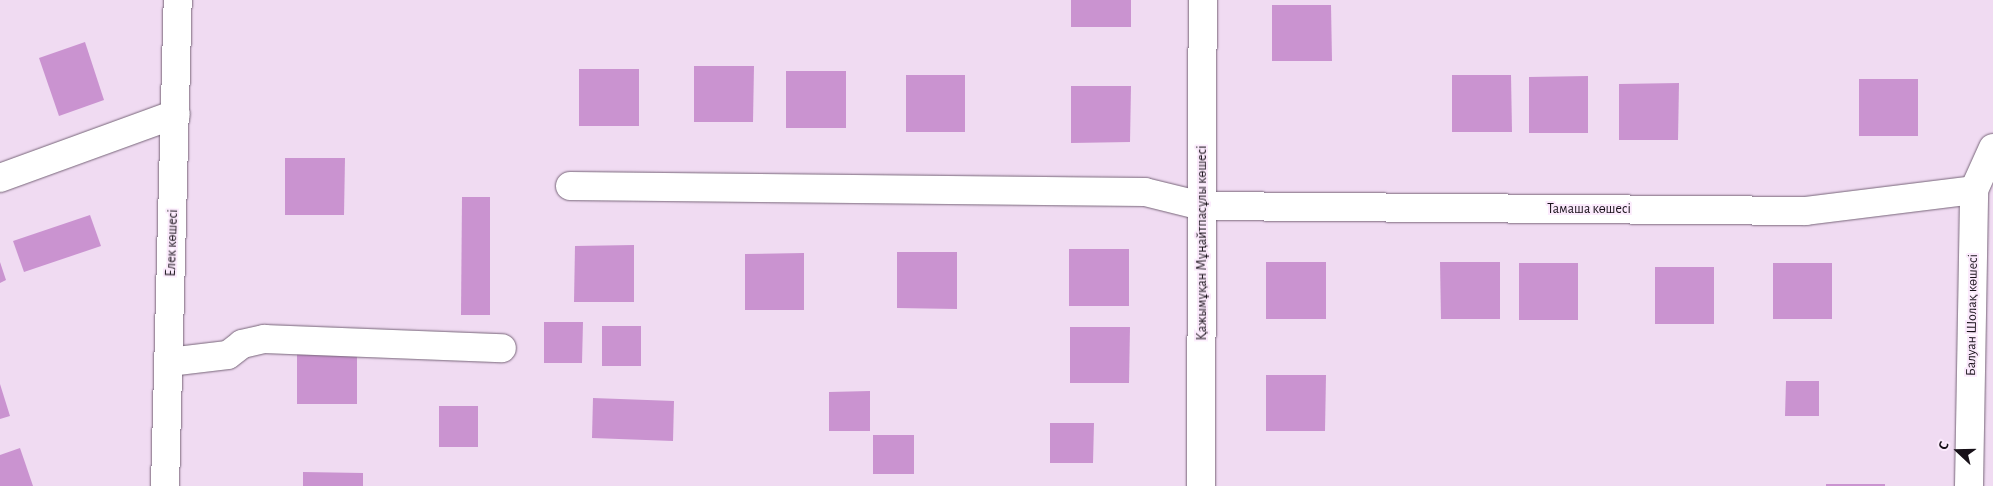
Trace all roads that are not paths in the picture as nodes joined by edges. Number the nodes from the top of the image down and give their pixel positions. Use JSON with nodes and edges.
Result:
{"nodes":[{"id":1,"x":178,"y":0,"type":"edge"},
{"id":2,"x":1203,"y":0,"type":"edge"},
{"id":3,"x":176,"y":114,"type":"junction"},
{"id":4,"x":1993,"y":148,"type":"edge"},
{"id":5,"x":0,"y":178,"type":"edge"},
{"id":6,"x":570,"y":186,"type":"dead end"},
{"id":7,"x":1974,"y":190,"type":"junction"},
{"id":8,"x":1202,"y":206,"type":"junction"},
{"id":9,"x":502,"y":348,"type":"dead end"},
{"id":10,"x":169,"y":362,"type":"junction"},
{"id":11,"x":165,"y":486,"type":"edge"},
{"id":12,"x":1201,"y":486,"type":"edge"},
{"id":13,"x":1969,"y":486,"type":"edge"}],
"edges":[{"from":1,"to":3,"type":"street","name":"Елек көшесі"},
{"from":2,"to":8,"type":"street","name":"Қажымұқан Мұңайтпасұлы көшесі"},
{"from":3,"to":5,"type":"street"},
{"from":3,"to":10,"type":"street","name":"Елек көшесі"},
{"from":4,"to":7,"type":"street","name":"Балуан Шолақ көшесі"},
{"from":6,"to":8,"type":"street","name":"Тамаша көшесі"},
{"from":7,"to":8,"type":"street","name":"Тамаша көшесі"},
{"from":7,"to":13,"type":"street","name":"Балуан Шолақ көшесі"},
{"from":8,"to":12,"type":"street","name":"Қажымұқан Мұңайтпасұлы көшесі"},
{"from":9,"to":10,"type":"street"},
{"from":10,"to":11,"type":"street","name":"Елек көшесі"}]}
